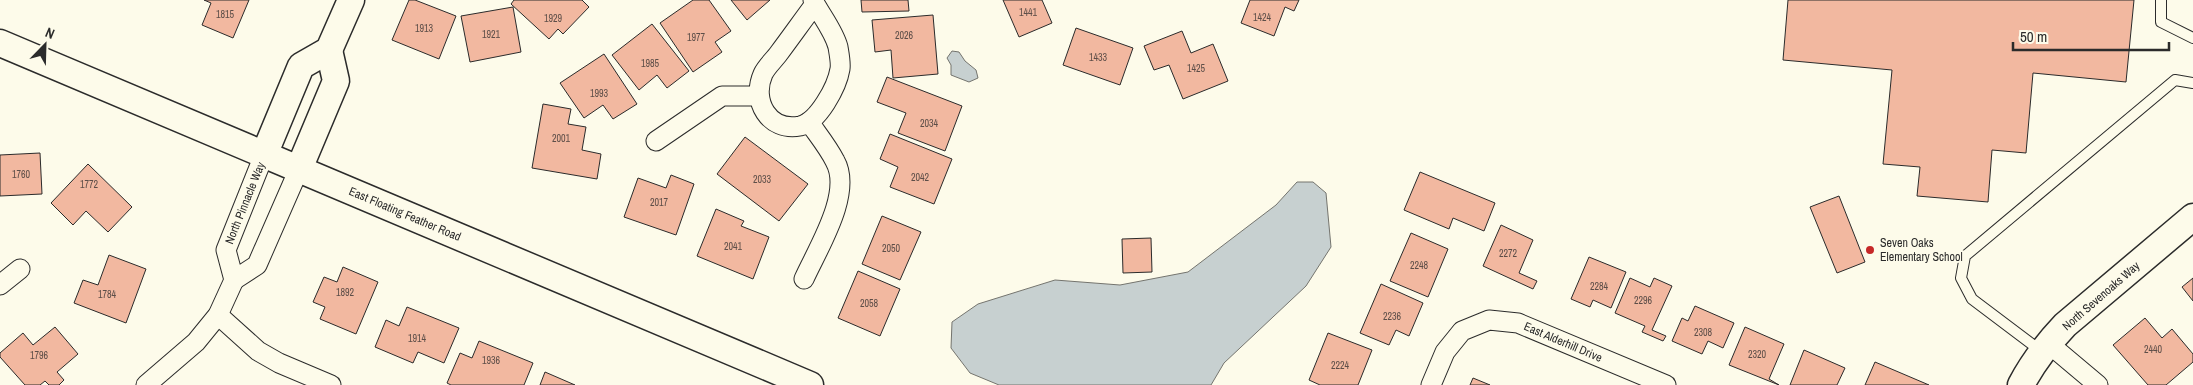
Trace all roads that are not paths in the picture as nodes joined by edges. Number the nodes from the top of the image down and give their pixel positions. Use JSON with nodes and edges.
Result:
{"nodes":[{"id":1,"x":351,"y":0,"type":"edge"},
{"id":2,"x":2161,"y":0,"type":"edge"},
{"id":3,"x":814,"y":2,"type":"edge"},
{"id":4,"x":2193,"y":38,"type":"edge"},
{"id":5,"x":0,"y":43,"type":"edge"},
{"id":6,"x":329,"y":50,"type":"junction"},
{"id":7,"x":2193,"y":83,"type":"edge"},
{"id":8,"x":758,"y":96,"type":"junction"},
{"id":9,"x":810,"y":122,"type":"junction"},
{"id":10,"x":656,"y":141,"type":"dead end"},
{"id":11,"x":264,"y":155,"type":"junction"},
{"id":12,"x":299,"y":170,"type":"junction"},
{"id":13,"x":2193,"y":217,"type":"edge"},
{"id":14,"x":20,"y":269,"type":"dead end"},
{"id":15,"x":804,"y":279,"type":"dead end"},
{"id":16,"x":234,"y":280,"type":"junction"},
{"id":17,"x":0,"y":285,"type":"edge"},
{"id":18,"x":218,"y":315,"type":"junction"},
{"id":19,"x":2045,"y":347,"type":"junction"},
{"id":20,"x":146,"y":385,"type":"edge"},
{"id":21,"x":331,"y":385,"type":"edge"},
{"id":22,"x":810,"y":385,"type":"edge"},
{"id":23,"x":1431,"y":385,"type":"edge"},
{"id":24,"x":1666,"y":385,"type":"edge"},
{"id":25,"x":2021,"y":385,"type":"edge"},
{"id":26,"x":2098,"y":385,"type":"edge"}],
"edges":[{"from":1,"to":6,"type":"main road"},
{"from":2,"to":4,"type":"lane"},
{"from":3,"to":8,"type":"street"},
{"from":3,"to":9,"type":"street"},
{"from":5,"to":11,"type":"main road","name":"East Floating Feather Road"},
{"from":6,"to":11,"type":"main road"},
{"from":6,"to":12,"type":"main road"},
{"from":7,"to":19,"type":"lane"},
{"from":8,"to":9,"type":"street"},
{"from":8,"to":10,"type":"street"},
{"from":9,"to":15,"type":"street"},
{"from":11,"to":12,"type":"main road","name":"East Floating Feather Road"},
{"from":11,"to":16,"type":"street","name":"North Pinnacle Way"},
{"from":12,"to":16,"type":"street"},
{"from":12,"to":22,"type":"main road","name":"East Floating Feather Road"},
{"from":13,"to":19,"type":"main road","name":"North Sevenoaks Way"},
{"from":14,"to":17,"type":"street"},
{"from":16,"to":18,"type":"street"},
{"from":18,"to":20,"type":"street"},
{"from":18,"to":21,"type":"street"},
{"from":19,"to":25,"type":"main road","name":"North Sevenoaks Way"},
{"from":19,"to":26,"type":"street"},
{"from":23,"to":24,"type":"street","name":"East Alderhill Drive"}]}
